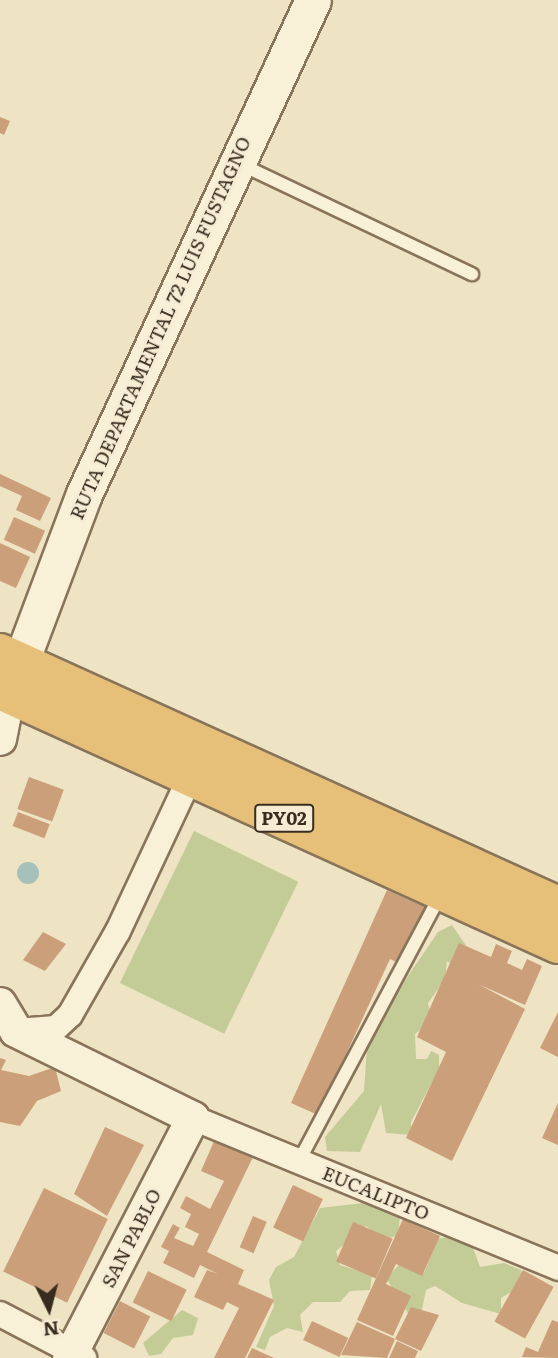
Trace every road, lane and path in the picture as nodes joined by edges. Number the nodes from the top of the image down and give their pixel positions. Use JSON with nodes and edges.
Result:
{"nodes":[{"id":1,"x":313,"y":0,"type":"edge"},
{"id":2,"x":233,"y":161,"type":"junction"},
{"id":3,"x":471,"y":274,"type":"dead end"},
{"id":4,"x":7,"y":675,"type":"edge"},
{"id":5,"x":0,"y":739,"type":"edge"},
{"id":6,"x":191,"y":775,"type":"junction"},
{"id":7,"x":443,"y":892,"type":"junction"},
{"id":8,"x":558,"y":906,"type":"edge"},
{"id":9,"x":558,"y":944,"type":"edge"},
{"id":10,"x":0,"y":1004,"type":"edge"},
{"id":11,"x":8,"y":1028,"type":"edge"},
{"id":12,"x":193,"y":1118,"type":"junction"},
{"id":13,"x":299,"y":1161,"type":"junction"},
{"id":14,"x":558,"y":1268,"type":"edge"},
{"id":15,"x":0,"y":1314,"type":"edge"},
{"id":16,"x":75,"y":1356,"type":"edge"}],
"edges":[{"from":1,"to":2,"type":"main road","name":"RUTA DEPARTAMENTAL 72 LUIS FUSTAGNO"},
{"from":2,"to":3,"type":"lane"},
{"from":2,"to":4,"type":"main road","name":"RUTA DEPARTAMENTAL 72 LUIS FUSTAGNO"},
{"from":4,"to":5,"type":"street"},
{"from":4,"to":6,"type":"highway","number":"PY02"},
{"from":4,"to":8,"type":"highway","number":"PY02"},
{"from":6,"to":7,"type":"highway","number":"PY02"},
{"from":6,"to":11,"type":"street"},
{"from":7,"to":9,"type":"highway","number":"PY02"},
{"from":7,"to":13,"type":"lane"},
{"from":10,"to":11,"type":"street"},
{"from":11,"to":12,"type":"street"},
{"from":12,"to":13,"type":"street","name":"EUCALIPTO"},
{"from":12,"to":16,"type":"street","name":"SAN PABLO"},
{"from":13,"to":14,"type":"street","name":"EUCALIPTO"},
{"from":15,"to":16,"type":"street"}]}
